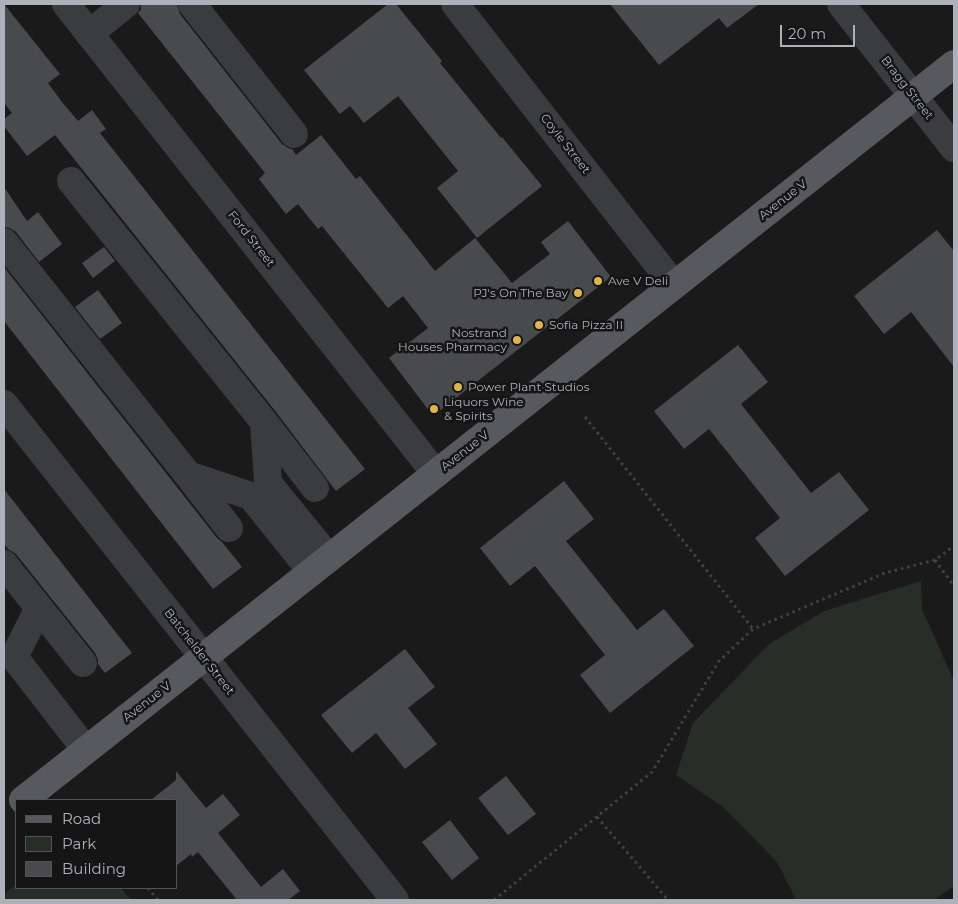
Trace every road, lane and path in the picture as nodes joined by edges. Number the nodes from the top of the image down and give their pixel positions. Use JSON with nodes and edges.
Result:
{"nodes":[{"id":1,"x":66,"y":4,"type":"edge"},
{"id":2,"x":126,"y":4,"type":"edge"},
{"id":3,"x":192,"y":4,"type":"edge"},
{"id":4,"x":455,"y":4,"type":"edge"},
{"id":5,"x":841,"y":4,"type":"edge"},
{"id":6,"x":89,"y":34,"type":"junction"},
{"id":7,"x":954,"y":64,"type":"edge"},
{"id":8,"x":914,"y":96,"type":"junction"},
{"id":9,"x":294,"y":134,"type":"dead end"},
{"id":10,"x":954,"y":148,"type":"edge"},
{"id":11,"x":71,"y":180,"type":"dead end"},
{"id":12,"x":4,"y":242,"type":"edge"},
{"id":13,"x":674,"y":285,"type":"junction"},
{"id":14,"x":4,"y":404,"type":"edge"},
{"id":15,"x":585,"y":417,"type":"dead end"},
{"id":16,"x":264,"y":422,"type":"junction"},
{"id":17,"x":436,"y":474,"type":"junction"},
{"id":18,"x":188,"y":475,"type":"junction"},
{"id":19,"x":315,"y":488,"type":"dead end"},
{"id":20,"x":229,"y":528,"type":"dead end"},
{"id":21,"x":954,"y":546,"type":"edge"},
{"id":22,"x":935,"y":560,"type":"junction"},
{"id":23,"x":4,"y":564,"type":"edge"},
{"id":24,"x":320,"y":565,"type":"junction"},
{"id":25,"x":954,"y":586,"type":"edge"},
{"id":26,"x":39,"y":608,"type":"junction"},
{"id":27,"x":753,"y":629,"type":"junction"},
{"id":28,"x":203,"y":658,"type":"junction"},
{"id":29,"x":83,"y":663,"type":"dead end"},
{"id":30,"x":86,"y":750,"type":"junction"},
{"id":31,"x":24,"y":799,"type":"edge"},
{"id":32,"x":15,"y":806,"type":"edge"},
{"id":33,"x":4,"y":815,"type":"edge"},
{"id":34,"x":597,"y":817,"type":"junction"},
{"id":35,"x":149,"y":889,"type":"edge"},
{"id":36,"x":158,"y":900,"type":"edge"},
{"id":37,"x":395,"y":900,"type":"edge"},
{"id":38,"x":494,"y":900,"type":"edge"},
{"id":39,"x":668,"y":900,"type":"edge"}],
"edges":[{"from":1,"to":6,"type":"street","name":"Ford Street"},
{"from":2,"to":6,"type":"street"},
{"from":3,"to":9,"type":"street"},
{"from":4,"to":13,"type":"street","name":"Coyle Street"},
{"from":5,"to":8,"type":"street","name":"Bragg Street"},
{"from":6,"to":17,"type":"street","name":"Ford Street"},
{"from":7,"to":8,"type":"main road","name":"Avenue V"},
{"from":8,"to":10,"type":"street","name":"Bragg Street"},
{"from":8,"to":13,"type":"main road","name":"Avenue V"},
{"from":11,"to":16,"type":"street"},
{"from":12,"to":18,"type":"street"},
{"from":13,"to":17,"type":"main road","name":"Avenue V"},
{"from":14,"to":28,"type":"street","name":"Batchelder Street"},
{"from":15,"to":27,"type":"path"},
{"from":16,"to":19,"type":"street"},
{"from":16,"to":24,"type":"street"},
{"from":17,"to":24,"type":"main road","name":"Avenue V"},
{"from":18,"to":20,"type":"street"},
{"from":18,"to":24,"type":"street"},
{"from":21,"to":22,"type":"path"},
{"from":22,"to":25,"type":"path"},
{"from":22,"to":27,"type":"path"},
{"from":23,"to":26,"type":"street"},
{"from":24,"to":28,"type":"main road","name":"Avenue V"},
{"from":26,"to":29,"type":"street"},
{"from":26,"to":30,"type":"street"},
{"from":27,"to":34,"type":"path"},
{"from":28,"to":30,"type":"main road","name":"Avenue V"},
{"from":28,"to":37,"type":"street","name":"Batchelder Street"},
{"from":30,"to":31,"type":"main road","name":"Avenue V"},
{"from":32,"to":33,"type":"main road"},
{"from":34,"to":38,"type":"path"},
{"from":34,"to":39,"type":"path"},
{"from":35,"to":36,"type":"path"}]}
